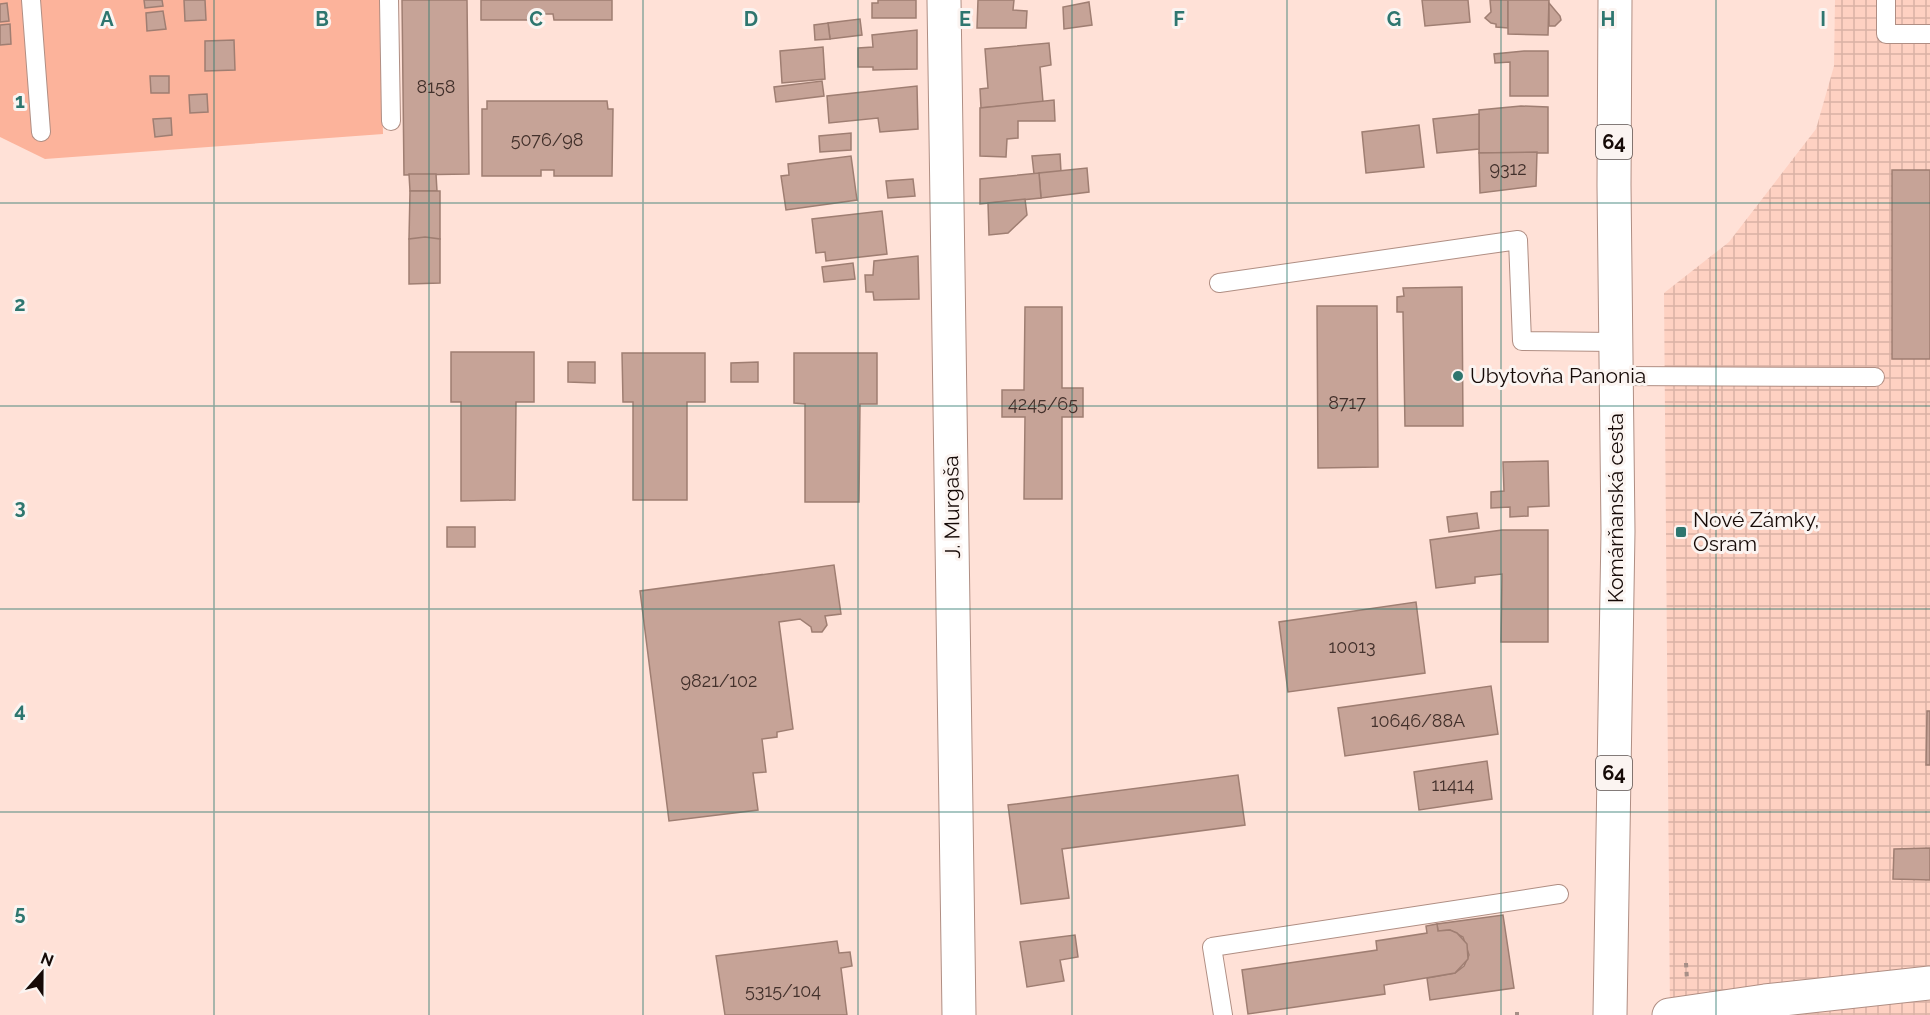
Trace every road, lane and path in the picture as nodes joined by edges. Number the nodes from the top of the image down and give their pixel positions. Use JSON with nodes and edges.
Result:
{"nodes":[{"id":1,"x":32,"y":0,"type":"edge"},
{"id":2,"x":388,"y":0,"type":"edge"},
{"id":3,"x":944,"y":0,"type":"edge"},
{"id":4,"x":1615,"y":0,"type":"edge"},
{"id":5,"x":1886,"y":0,"type":"edge"},
{"id":6,"x":1930,"y":34,"type":"edge"},
{"id":7,"x":391,"y":121,"type":"dead end"},
{"id":8,"x":41,"y":132,"type":"dead end"},
{"id":9,"x":1219,"y":283,"type":"dead end"},
{"id":10,"x":1615,"y":342,"type":"junction"},
{"id":11,"x":1616,"y":376,"type":"junction"},
{"id":12,"x":1875,"y":376,"type":"dead end"},
{"id":13,"x":1559,"y":894,"type":"dead end"},
{"id":14,"x":1930,"y":983,"type":"edge"},
{"id":15,"x":1766,"y":1008,"type":"edge"},
{"id":16,"x":959,"y":1015,"type":"edge"},
{"id":17,"x":1222,"y":1015,"type":"edge"},
{"id":18,"x":1610,"y":1015,"type":"edge"},
{"id":19,"x":1669,"y":1015,"type":"edge"}],
"edges":[{"from":1,"to":8,"type":"lane"},
{"from":2,"to":7,"type":"lane"},
{"from":3,"to":16,"type":"street","name":"J. Murgaša"},
{"from":4,"to":10,"type":"street","name":"Komárňanská cesta","number":"64"},
{"from":5,"to":6,"type":"lane"},
{"from":9,"to":10,"type":"lane"},
{"from":10,"to":11,"type":"street","name":"Komárňanská cesta","number":"64"},
{"from":11,"to":12,"type":"lane"},
{"from":11,"to":18,"type":"street","name":"Komárňanská cesta","number":"64"},
{"from":13,"to":17,"type":"lane"},
{"from":14,"to":15,"type":"street"},
{"from":15,"to":19,"type":"street"}]}
